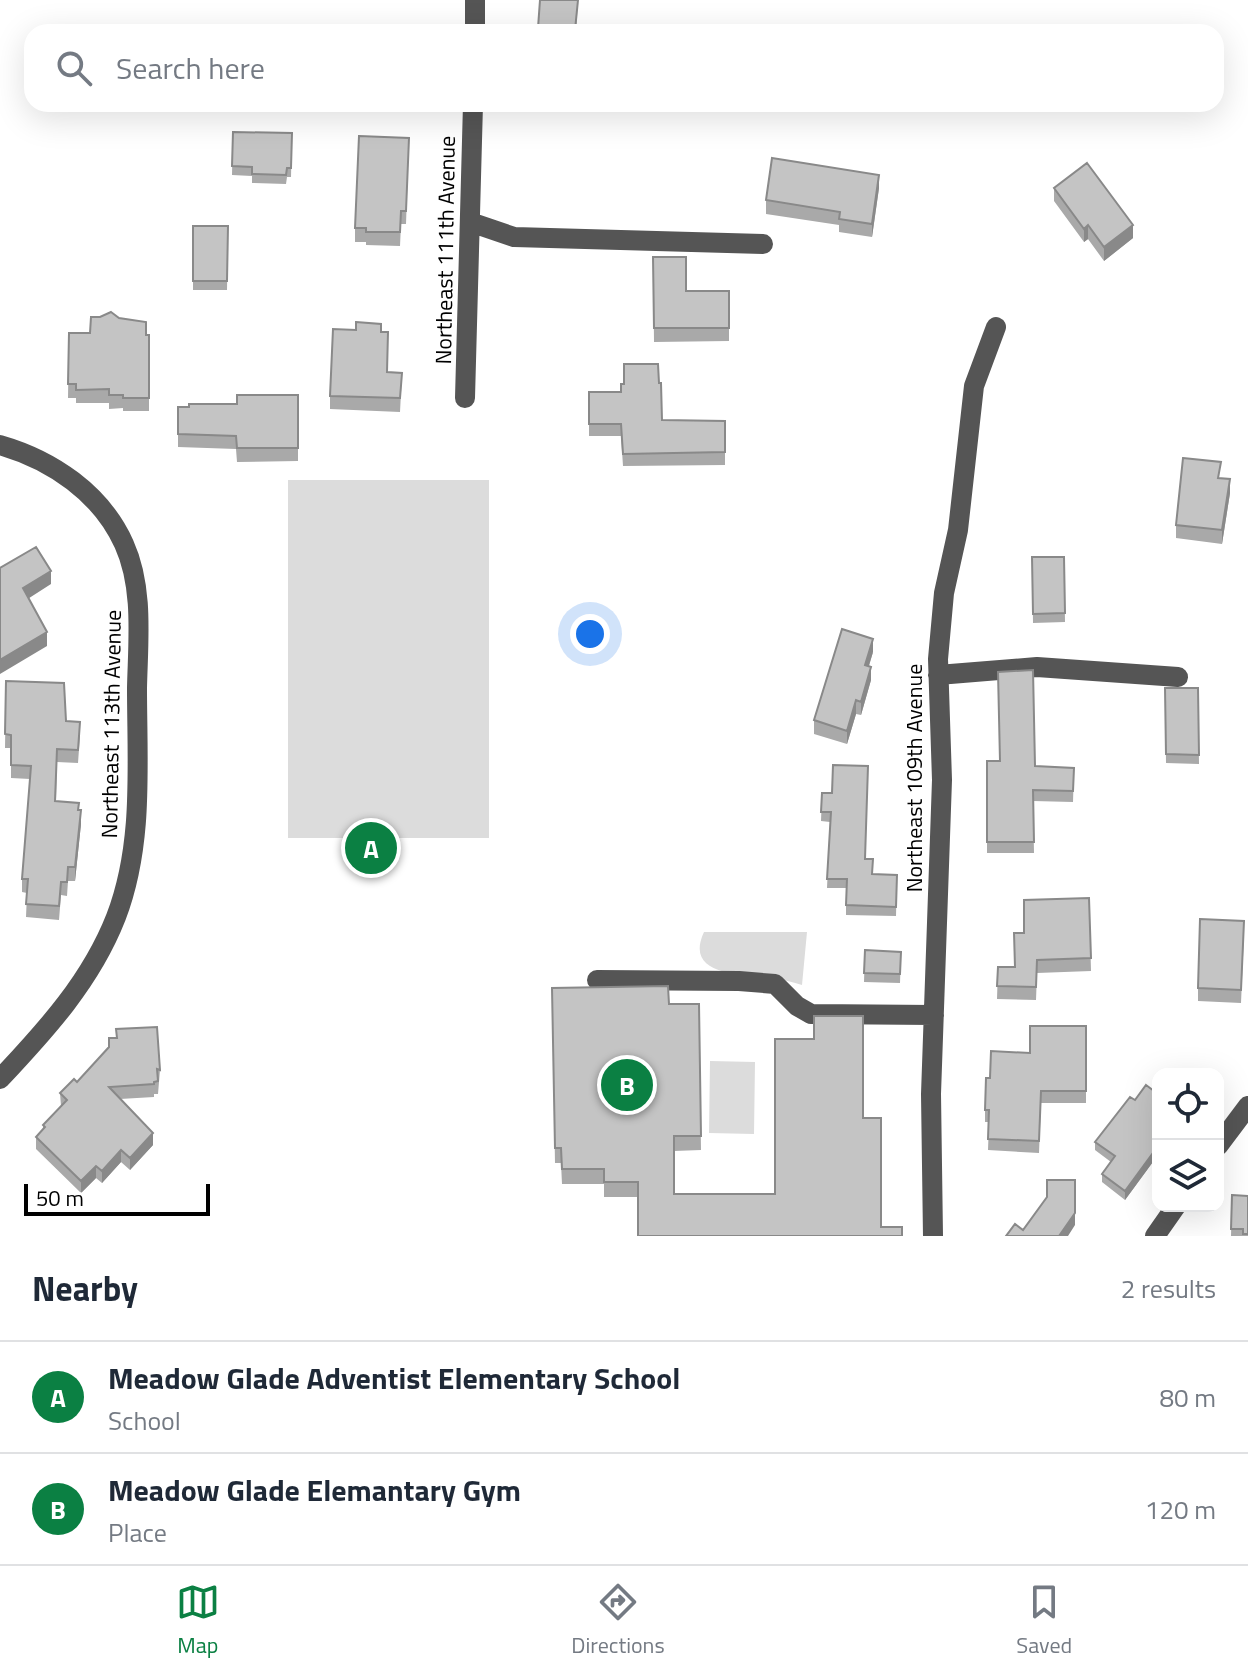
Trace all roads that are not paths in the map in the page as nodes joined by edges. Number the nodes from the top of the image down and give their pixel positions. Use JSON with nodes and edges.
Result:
{"nodes":[{"id":1,"x":475,"y":0,"type":"edge"},
{"id":2,"x":475,"y":24,"type":"edge"},
{"id":3,"x":473,"y":112,"type":"edge"},
{"id":4,"x":470,"y":222,"type":"junction"},
{"id":5,"x":763,"y":244,"type":"dead end"},
{"id":6,"x":996,"y":327,"type":"dead end"},
{"id":7,"x":465,"y":398,"type":"dead end"},
{"id":8,"x":0,"y":445,"type":"edge"},
{"id":9,"x":938,"y":675,"type":"junction"},
{"id":10,"x":1178,"y":677,"type":"dead end"},
{"id":11,"x":597,"y":980,"type":"dead end"},
{"id":12,"x":934,"y":1015,"type":"junction"},
{"id":13,"x":0,"y":1079,"type":"edge"},
{"id":14,"x":1248,"y":1106,"type":"edge"},
{"id":15,"x":1222,"y":1140,"type":"edge"},
{"id":16,"x":1172,"y":1212,"type":"edge"},
{"id":17,"x":933,"y":1236,"type":"edge"},
{"id":18,"x":1155,"y":1236,"type":"edge"}],
"edges":[{"from":1,"to":2,"type":"street"},
{"from":3,"to":4,"type":"street","name":"Northeast 111th Avenue"},
{"from":4,"to":5,"type":"street"},
{"from":4,"to":7,"type":"street","name":"Northeast 111th Avenue"},
{"from":6,"to":9,"type":"street","name":"Northeast 109th Avenue"},
{"from":8,"to":13,"type":"street","name":"Northeast 113th Avenue"},
{"from":9,"to":10,"type":"street"},
{"from":9,"to":12,"type":"street","name":"Northeast 109th Avenue"},
{"from":11,"to":12,"type":"street"},
{"from":12,"to":17,"type":"street","name":"Northeast 109th Avenue"},
{"from":14,"to":15,"type":"street"},
{"from":16,"to":18,"type":"street"}]}
